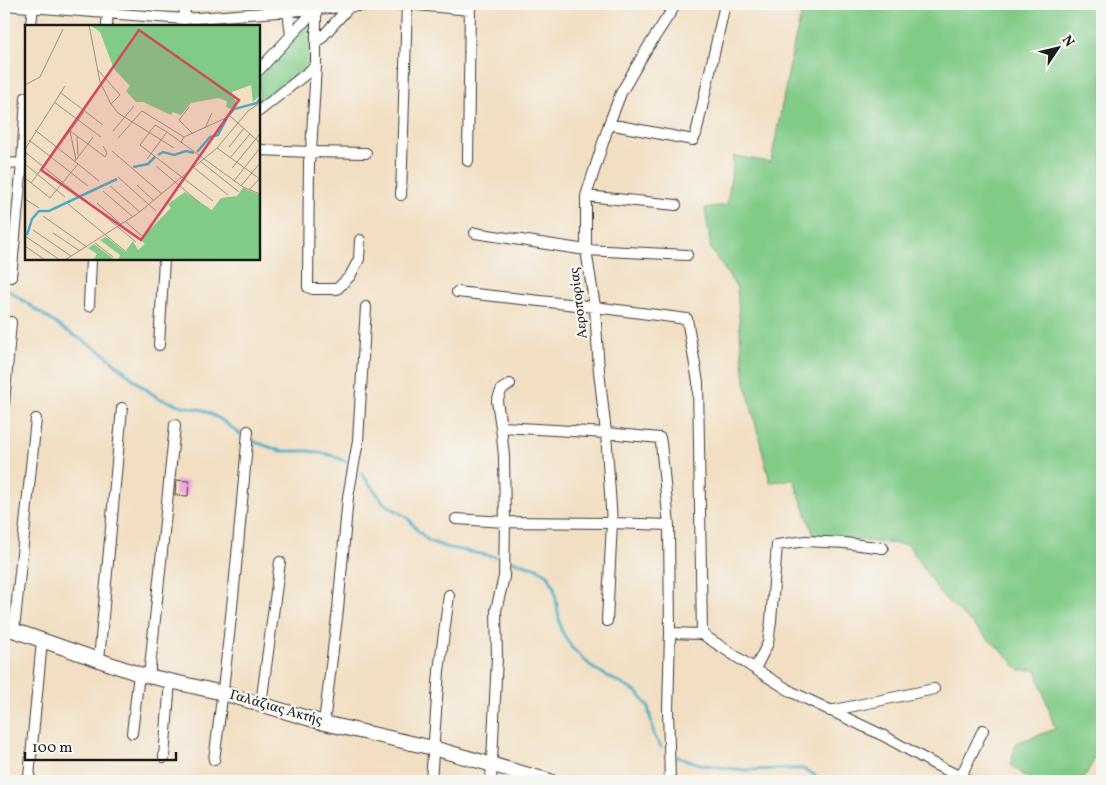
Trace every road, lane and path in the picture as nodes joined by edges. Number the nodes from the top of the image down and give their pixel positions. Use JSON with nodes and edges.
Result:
{"nodes":[{"id":1,"x":185,"y":4,"type":"edge"},
{"id":2,"x":407,"y":4,"type":"edge"},
{"id":3,"x":676,"y":4,"type":"edge"},
{"id":4,"x":725,"y":4,"type":"edge"},
{"id":5,"x":4,"y":5,"type":"edge"},
{"id":6,"x":33,"y":5,"type":"edge"},
{"id":7,"x":349,"y":7,"type":"junction"},
{"id":8,"x":470,"y":7,"type":"edge"},
{"id":9,"x":108,"y":8,"type":"edge"},
{"id":10,"x":316,"y":9,"type":"junction"},
{"id":11,"x":288,"y":11,"type":"junction"},
{"id":12,"x":184,"y":23,"type":"edge"},
{"id":13,"x":31,"y":25,"type":"edge"},
{"id":14,"x":107,"y":25,"type":"edge"},
{"id":15,"x":292,"y":35,"type":"junction"},
{"id":16,"x":316,"y":44,"type":"junction"},
{"id":17,"x":316,"y":66,"type":"junction"},
{"id":18,"x":260,"y":69,"type":"edge"},
{"id":19,"x":260,"y":110,"type":"edge"},
{"id":20,"x":609,"y":124,"type":"junction"},
{"id":21,"x":25,"y":130,"type":"edge"},
{"id":22,"x":260,"y":150,"type":"edge"},
{"id":23,"x":311,"y":152,"type":"junction"},
{"id":24,"x":366,"y":153,"type":"dead end"},
{"id":25,"x":468,"y":161,"type":"dead end"},
{"id":26,"x":4,"y":163,"type":"edge"},
{"id":27,"x":24,"y":164,"type":"edge"},
{"id":28,"x":401,"y":195,"type":"dead end"},
{"id":29,"x":586,"y":196,"type":"junction"},
{"id":30,"x":676,"y":205,"type":"dead end"},
{"id":31,"x":476,"y":233,"type":"dead end"},
{"id":32,"x":360,"y":240,"type":"dead end"},
{"id":33,"x":586,"y":250,"type":"junction"},
{"id":34,"x":687,"y":255,"type":"dead end"},
{"id":35,"x":91,"y":260,"type":"edge"},
{"id":36,"x":164,"y":260,"type":"edge"},
{"id":37,"x":11,"y":277,"type":"dead end"},
{"id":38,"x":457,"y":292,"type":"dead end"},
{"id":39,"x":89,"y":306,"type":"dead end"},
{"id":40,"x":366,"y":307,"type":"dead end"},
{"id":41,"x":595,"y":307,"type":"junction"},
{"id":42,"x":11,"y":322,"type":"dead end"},
{"id":43,"x":159,"y":345,"type":"dead end"},
{"id":44,"x":510,"y":384,"type":"dead end"},
{"id":45,"x":4,"y":404,"type":"edge"},
{"id":46,"x":122,"y":408,"type":"dead end"},
{"id":47,"x":36,"y":419,"type":"dead end"},
{"id":48,"x":175,"y":425,"type":"dead end"},
{"id":49,"x":501,"y":427,"type":"junction"},
{"id":50,"x":248,"y":431,"type":"dead end"},
{"id":51,"x":606,"y":433,"type":"junction"},
{"id":52,"x":456,"y":519,"type":"dead end"},
{"id":53,"x":505,"y":522,"type":"junction"},
{"id":54,"x":612,"y":523,"type":"junction"},
{"id":55,"x":669,"y":525,"type":"junction"},
{"id":56,"x":883,"y":548,"type":"dead end"},
{"id":57,"x":280,"y":562,"type":"dead end"},
{"id":58,"x":449,"y":594,"type":"dead end"},
{"id":59,"x":607,"y":621,"type":"dead end"},
{"id":60,"x":9,"y":628,"type":"edge"},
{"id":61,"x":670,"y":633,"type":"junction"},
{"id":62,"x":702,"y":634,"type":"junction"},
{"id":63,"x":42,"y":641,"type":"junction"},
{"id":64,"x":99,"y":660,"type":"junction"},
{"id":65,"x":755,"y":670,"type":"junction"},
{"id":66,"x":144,"y":676,"type":"junction"},
{"id":67,"x":170,"y":681,"type":"junction"},
{"id":68,"x":934,"y":689,"type":"dead end"},
{"id":69,"x":223,"y":693,"type":"junction"},
{"id":70,"x":261,"y":704,"type":"junction"},
{"id":71,"x":830,"y":711,"type":"junction"},
{"id":72,"x":324,"y":723,"type":"junction"},
{"id":73,"x":983,"y":730,"type":"dead end"},
{"id":74,"x":132,"y":733,"type":"dead end"},
{"id":75,"x":433,"y":748,"type":"junction"},
{"id":76,"x":164,"y":757,"type":"dead end"},
{"id":77,"x":214,"y":760,"type":"dead end"},
{"id":78,"x":492,"y":765,"type":"junction"},
{"id":79,"x":29,"y":777,"type":"dead end"},
{"id":80,"x":965,"y":779,"type":"edge"},
{"id":81,"x":431,"y":781,"type":"edge"},
{"id":82,"x":491,"y":781,"type":"edge"},
{"id":83,"x":550,"y":781,"type":"edge"},
{"id":84,"x":670,"y":781,"type":"edge"}],
"edges":[{"from":1,"to":12,"type":"street"},
{"from":2,"to":7,"type":"street"},
{"from":2,"to":8,"type":"street"},
{"from":2,"to":28,"type":"street"},
{"from":3,"to":20,"type":"street","name":"Αεροπορίας"},
{"from":4,"to":20,"type":"street"},
{"from":5,"to":6,"type":"street"},
{"from":6,"to":9,"type":"street"},
{"from":6,"to":13,"type":"street"},
{"from":7,"to":10,"type":"street"},
{"from":7,"to":16,"type":"street"},
{"from":8,"to":25,"type":"street"},
{"from":9,"to":12,"type":"street"},
{"from":9,"to":14,"type":"street"},
{"from":10,"to":11,"type":"street"},
{"from":10,"to":15,"type":"street"},
{"from":10,"to":16,"type":"street"},
{"from":11,"to":12,"type":"street"},
{"from":11,"to":15,"type":"street"},
{"from":15,"to":18,"type":"street"},
{"from":16,"to":17,"type":"street"},
{"from":17,"to":19,"type":"street"},
{"from":17,"to":23,"type":"street"},
{"from":20,"to":29,"type":"street","name":"Αεροπορίας"},
{"from":21,"to":27,"type":"street"},
{"from":22,"to":23,"type":"street"},
{"from":23,"to":24,"type":"street"},
{"from":23,"to":32,"type":"street"},
{"from":26,"to":27,"type":"street"},
{"from":27,"to":37,"type":"street"},
{"from":29,"to":30,"type":"street"},
{"from":29,"to":33,"type":"street","name":"Αεροπορίας"},
{"from":31,"to":33,"type":"street"},
{"from":33,"to":34,"type":"street"},
{"from":33,"to":41,"type":"street","name":"Αεροπορίας"},
{"from":35,"to":39,"type":"street"},
{"from":36,"to":43,"type":"street"},
{"from":38,"to":41,"type":"street"},
{"from":40,"to":72,"type":"street"},
{"from":41,"to":51,"type":"street","name":"Αεροπορίας"},
{"from":41,"to":62,"type":"street"},
{"from":42,"to":45,"type":"street"},
{"from":44,"to":49,"type":"street"},
{"from":46,"to":64,"type":"street"},
{"from":47,"to":60,"type":"street"},
{"from":48,"to":66,"type":"street"},
{"from":49,"to":51,"type":"street"},
{"from":49,"to":53,"type":"street"},
{"from":50,"to":69,"type":"street"},
{"from":51,"to":54,"type":"street","name":"Αεροπορίας"},
{"from":51,"to":55,"type":"street"},
{"from":52,"to":53,"type":"street"},
{"from":53,"to":54,"type":"street"},
{"from":53,"to":78,"type":"street"},
{"from":54,"to":55,"type":"street"},
{"from":54,"to":59,"type":"street","name":"Αεροπορίας"},
{"from":55,"to":61,"type":"street"},
{"from":56,"to":65,"type":"street"},
{"from":57,"to":70,"type":"street"},
{"from":58,"to":75,"type":"street"},
{"from":60,"to":63,"type":"street","name":"Γαλάζιας Ακτής"},
{"from":61,"to":62,"type":"street"},
{"from":61,"to":84,"type":"street"},
{"from":62,"to":65,"type":"street"},
{"from":63,"to":64,"type":"street","name":"Γαλάζιας Ακτής"},
{"from":63,"to":79,"type":"street"},
{"from":64,"to":66,"type":"street","name":"Γαλάζιας Ακτής"},
{"from":65,"to":71,"type":"street"},
{"from":66,"to":67,"type":"street","name":"Γαλάζιας Ακτής"},
{"from":66,"to":74,"type":"street"},
{"from":67,"to":69,"type":"street","name":"Γαλάζιας Ακτής"},
{"from":67,"to":76,"type":"street"},
{"from":68,"to":71,"type":"street"},
{"from":69,"to":70,"type":"street","name":"Γαλάζιας Ακτής"},
{"from":69,"to":77,"type":"street"},
{"from":70,"to":72,"type":"street","name":"Γαλάζιας Ακτής"},
{"from":71,"to":80,"type":"street"},
{"from":72,"to":75,"type":"street","name":"Γαλάζιας Ακτής"},
{"from":73,"to":80,"type":"street"},
{"from":75,"to":78,"type":"street","name":"Γαλάζιας Ακτής"},
{"from":75,"to":81,"type":"street"},
{"from":78,"to":82,"type":"street"},
{"from":78,"to":83,"type":"street","name":"Γαλάζιας Ακτής"}]}
